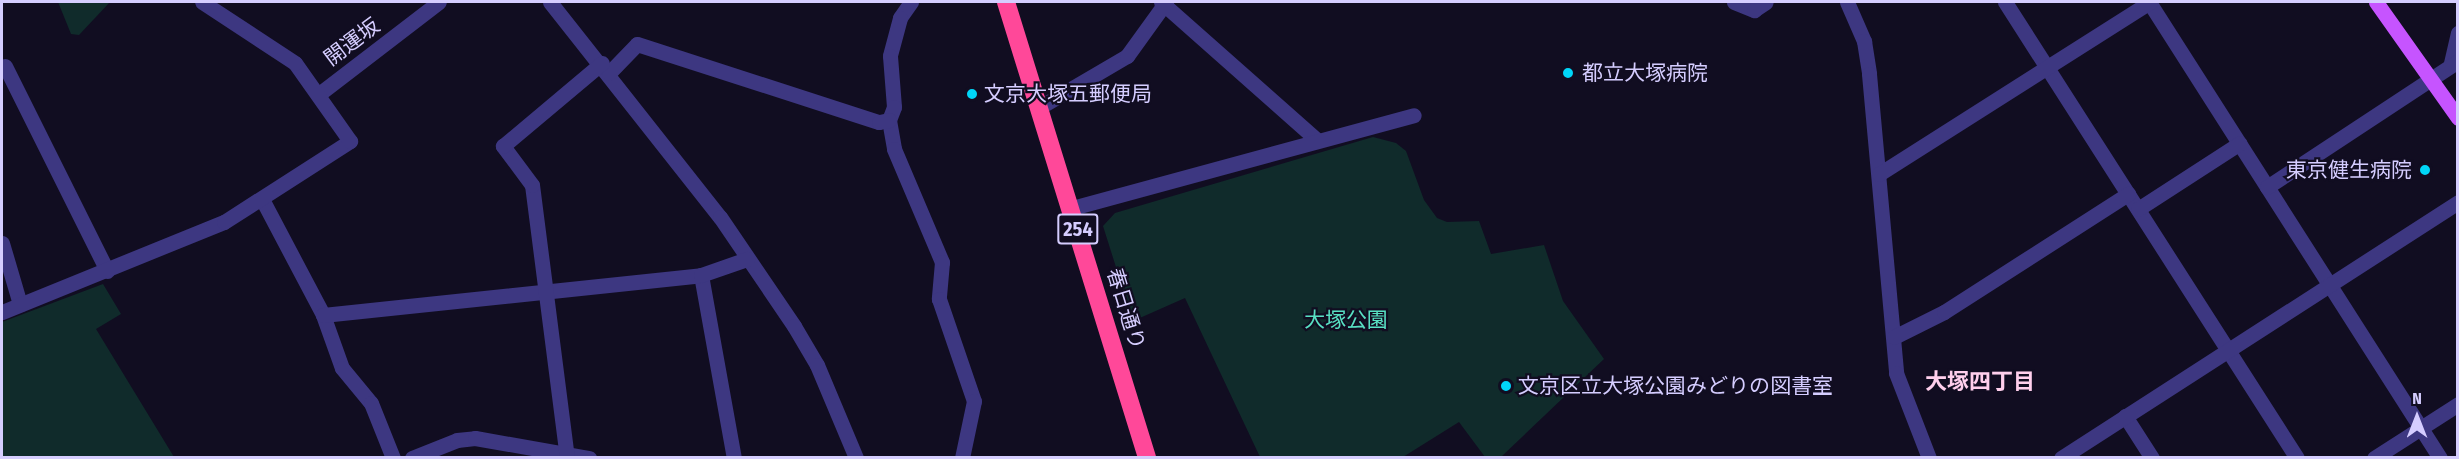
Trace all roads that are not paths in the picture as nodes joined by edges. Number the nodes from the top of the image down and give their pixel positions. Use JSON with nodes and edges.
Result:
{"nodes":[{"id":1,"x":202,"y":2,"type":"edge"},
{"id":2,"x":438,"y":2,"type":"edge"},
{"id":3,"x":550,"y":2,"type":"edge"},
{"id":4,"x":910,"y":2,"type":"edge"},
{"id":5,"x":1006,"y":2,"type":"edge"},
{"id":6,"x":1734,"y":2,"type":"edge"},
{"id":7,"x":1766,"y":2,"type":"edge"},
{"id":8,"x":1847,"y":2,"type":"edge"},
{"id":9,"x":2006,"y":2,"type":"edge"},
{"id":10,"x":2150,"y":2,"type":"edge"},
{"id":11,"x":2376,"y":2,"type":"edge"},
{"id":12,"x":1164,"y":3,"type":"edge"},
{"id":13,"x":2457,"y":33,"type":"edge"},
{"id":14,"x":2454,"y":62,"type":"edge"},
{"id":15,"x":5,"y":66,"type":"dead end"},
{"id":16,"x":605,"y":68,"type":"junction"},
{"id":17,"x":2047,"y":68,"type":"junction"},
{"id":18,"x":2431,"y":81,"type":"junction"},
{"id":19,"x":319,"y":94,"type":"junction"},
{"id":20,"x":1040,"y":107,"type":"junction"},
{"id":21,"x":1414,"y":115,"type":"dead end"},
{"id":22,"x":2457,"y":118,"type":"edge"},
{"id":23,"x":890,"y":120,"type":"junction"},
{"id":24,"x":1317,"y":140,"type":"junction"},
{"id":25,"x":2240,"y":143,"type":"junction"},
{"id":26,"x":1880,"y":174,"type":"junction"},
{"id":27,"x":2268,"y":187,"type":"junction"},
{"id":28,"x":2128,"y":194,"type":"junction"},
{"id":29,"x":263,"y":201,"type":"junction"},
{"id":30,"x":2457,"y":202,"type":"edge"},
{"id":31,"x":1072,"y":208,"type":"junction"},
{"id":32,"x":2138,"y":209,"type":"junction"},
{"id":33,"x":2,"y":243,"type":"edge"},
{"id":34,"x":747,"y":259,"type":"junction"},
{"id":35,"x":107,"y":271,"type":"junction"},
{"id":36,"x":701,"y":275,"type":"junction"},
{"id":37,"x":2331,"y":285,"type":"junction"},
{"id":38,"x":549,"y":292,"type":"junction"},
{"id":39,"x":20,"y":304,"type":"junction"},
{"id":40,"x":2,"y":312,"type":"edge"},
{"id":41,"x":322,"y":315,"type":"junction"},
{"id":42,"x":1894,"y":337,"type":"junction"},
{"id":43,"x":2229,"y":352,"type":"junction"},
{"id":44,"x":2457,"y":404,"type":"edge"},
{"id":45,"x":2126,"y":416,"type":"junction"},
{"id":46,"x":2420,"y":427,"type":"junction"},
{"id":47,"x":567,"y":455,"type":"edge"},
{"id":48,"x":393,"y":458,"type":"edge"},
{"id":49,"x":412,"y":458,"type":"edge"},
{"id":50,"x":589,"y":458,"type":"edge"},
{"id":51,"x":734,"y":458,"type":"edge"},
{"id":52,"x":856,"y":458,"type":"edge"},
{"id":53,"x":962,"y":458,"type":"edge"},
{"id":54,"x":1148,"y":458,"type":"edge"},
{"id":55,"x":1929,"y":458,"type":"edge"},
{"id":56,"x":2061,"y":458,"type":"edge"},
{"id":57,"x":2152,"y":458,"type":"edge"},
{"id":58,"x":2296,"y":458,"type":"edge"},
{"id":59,"x":2374,"y":458,"type":"edge"},
{"id":60,"x":2440,"y":458,"type":"edge"}],
"edges":[{"from":1,"to":19,"type":"street"},
{"from":2,"to":19,"type":"street","name":"開運坂"},
{"from":3,"to":16,"type":"street"},
{"from":4,"to":23,"type":"street"},
{"from":5,"to":20,"type":"highway","name":"春日通り","number":"254"},
{"from":6,"to":7,"type":"street"},
{"from":8,"to":26,"type":"street"},
{"from":9,"to":17,"type":"street"},
{"from":10,"to":17,"type":"street"},
{"from":10,"to":25,"type":"street"},
{"from":11,"to":18,"type":"main road"},
{"from":12,"to":20,"type":"street"},
{"from":12,"to":24,"type":"street"},
{"from":13,"to":14,"type":"street"},
{"from":14,"to":18,"type":"street"},
{"from":15,"to":35,"type":"street"},
{"from":16,"to":23,"type":"street"},
{"from":16,"to":34,"type":"street"},
{"from":16,"to":38,"type":"street"},
{"from":17,"to":26,"type":"street"},
{"from":17,"to":28,"type":"street"},
{"from":18,"to":22,"type":"main road"},
{"from":18,"to":27,"type":"street"},
{"from":19,"to":29,"type":"street"},
{"from":20,"to":31,"type":"highway","name":"春日通り","number":"254"},
{"from":21,"to":24,"type":"street"},
{"from":23,"to":53,"type":"street"},
{"from":24,"to":31,"type":"street"},
{"from":25,"to":27,"type":"street"},
{"from":25,"to":32,"type":"street"},
{"from":26,"to":42,"type":"street"},
{"from":27,"to":37,"type":"street"},
{"from":28,"to":32,"type":"street"},
{"from":28,"to":42,"type":"street"},
{"from":29,"to":35,"type":"street"},
{"from":29,"to":41,"type":"street"},
{"from":30,"to":37,"type":"street"},
{"from":31,"to":54,"type":"highway","name":"春日通り","number":"254"},
{"from":32,"to":43,"type":"street"},
{"from":33,"to":39,"type":"street"},
{"from":34,"to":36,"type":"street"},
{"from":34,"to":52,"type":"street"},
{"from":35,"to":39,"type":"street"},
{"from":36,"to":38,"type":"street"},
{"from":36,"to":51,"type":"street"},
{"from":37,"to":43,"type":"street"},
{"from":37,"to":46,"type":"street"},
{"from":38,"to":41,"type":"street"},
{"from":38,"to":47,"type":"street"},
{"from":39,"to":40,"type":"street"},
{"from":41,"to":48,"type":"street"},
{"from":42,"to":55,"type":"street"},
{"from":43,"to":45,"type":"street"},
{"from":43,"to":58,"type":"street"},
{"from":44,"to":46,"type":"street"},
{"from":45,"to":56,"type":"street"},
{"from":45,"to":57,"type":"street"},
{"from":46,"to":59,"type":"street"},
{"from":46,"to":60,"type":"street"},
{"from":47,"to":49,"type":"street"},
{"from":47,"to":50,"type":"street"}]}
